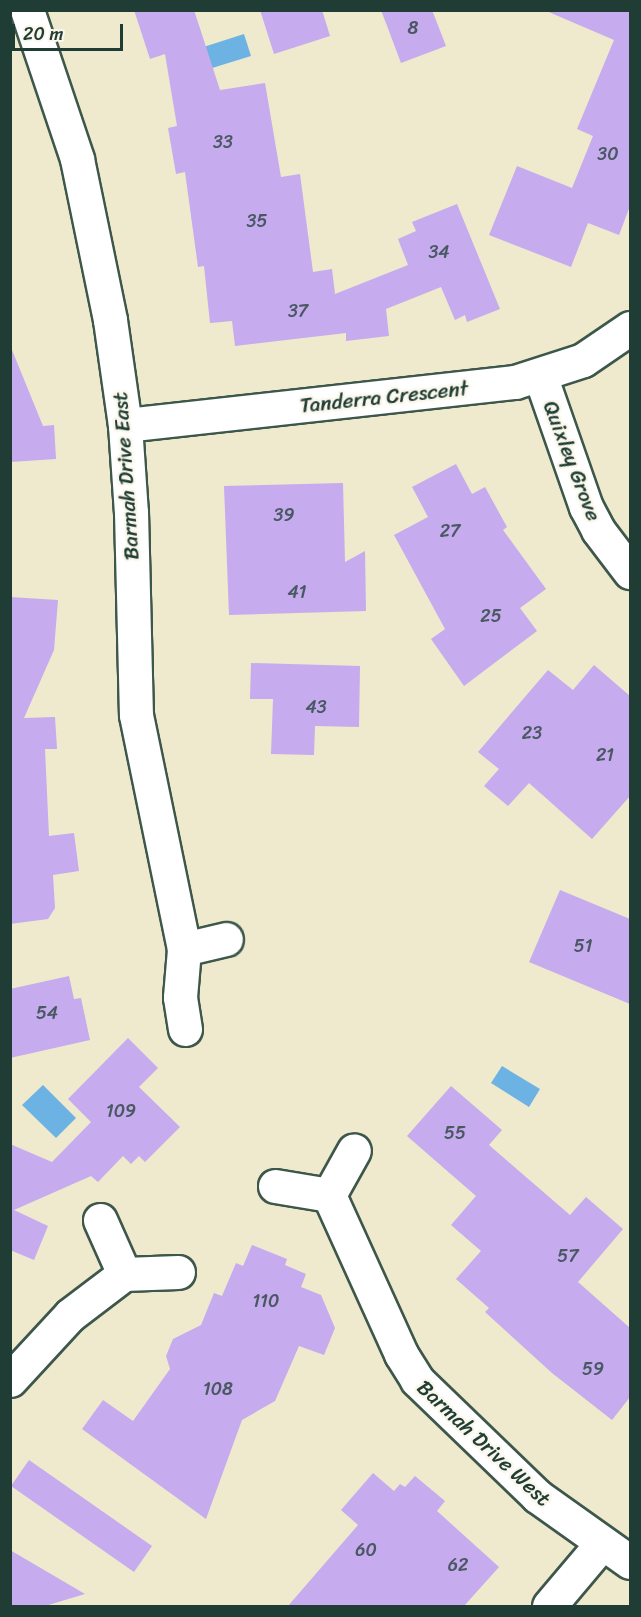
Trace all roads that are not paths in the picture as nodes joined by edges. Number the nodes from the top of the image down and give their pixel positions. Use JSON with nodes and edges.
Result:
{"nodes":[{"id":1,"x":27,"y":10,"type":"edge"},
{"id":2,"x":630,"y":328,"type":"edge"},
{"id":3,"x":540,"y":375,"type":"junction"},
{"id":4,"x":124,"y":425,"type":"junction"},
{"id":5,"x":630,"y":572,"type":"edge"},
{"id":6,"x":226,"y":939,"type":"dead end"},
{"id":7,"x":184,"y":949,"type":"junction"},
{"id":8,"x":185,"y":1029,"type":"dead end"},
{"id":9,"x":354,"y":1150,"type":"dead end"},
{"id":10,"x":274,"y":1186,"type":"dead end"},
{"id":11,"x":329,"y":1195,"type":"junction"},
{"id":12,"x":100,"y":1220,"type":"dead end"},
{"id":13,"x":178,"y":1272,"type":"dead end"},
{"id":14,"x":124,"y":1274,"type":"junction"},
{"id":15,"x":10,"y":1380,"type":"edge"},
{"id":16,"x":602,"y":1543,"type":"junction"},
{"id":17,"x":630,"y":1562,"type":"edge"},
{"id":18,"x":549,"y":1606,"type":"edge"}],
"edges":[{"from":1,"to":4,"type":"street","name":"Barmah Drive East"},
{"from":2,"to":3,"type":"street","name":"Tanderra Crescent"},
{"from":3,"to":4,"type":"street","name":"Tanderra Crescent"},
{"from":3,"to":5,"type":"street","name":"Quixley Grove"},
{"from":4,"to":7,"type":"street","name":"Barmah Drive East"},
{"from":6,"to":7,"type":"street"},
{"from":7,"to":8,"type":"street","name":"Barmah Drive East"},
{"from":9,"to":11,"type":"street"},
{"from":10,"to":11,"type":"street"},
{"from":11,"to":16,"type":"street","name":"Barmah Drive West"},
{"from":12,"to":14,"type":"street"},
{"from":13,"to":14,"type":"street"},
{"from":14,"to":15,"type":"street"},
{"from":16,"to":17,"type":"street","name":"Barmah Drive West"},
{"from":16,"to":18,"type":"street"}]}
